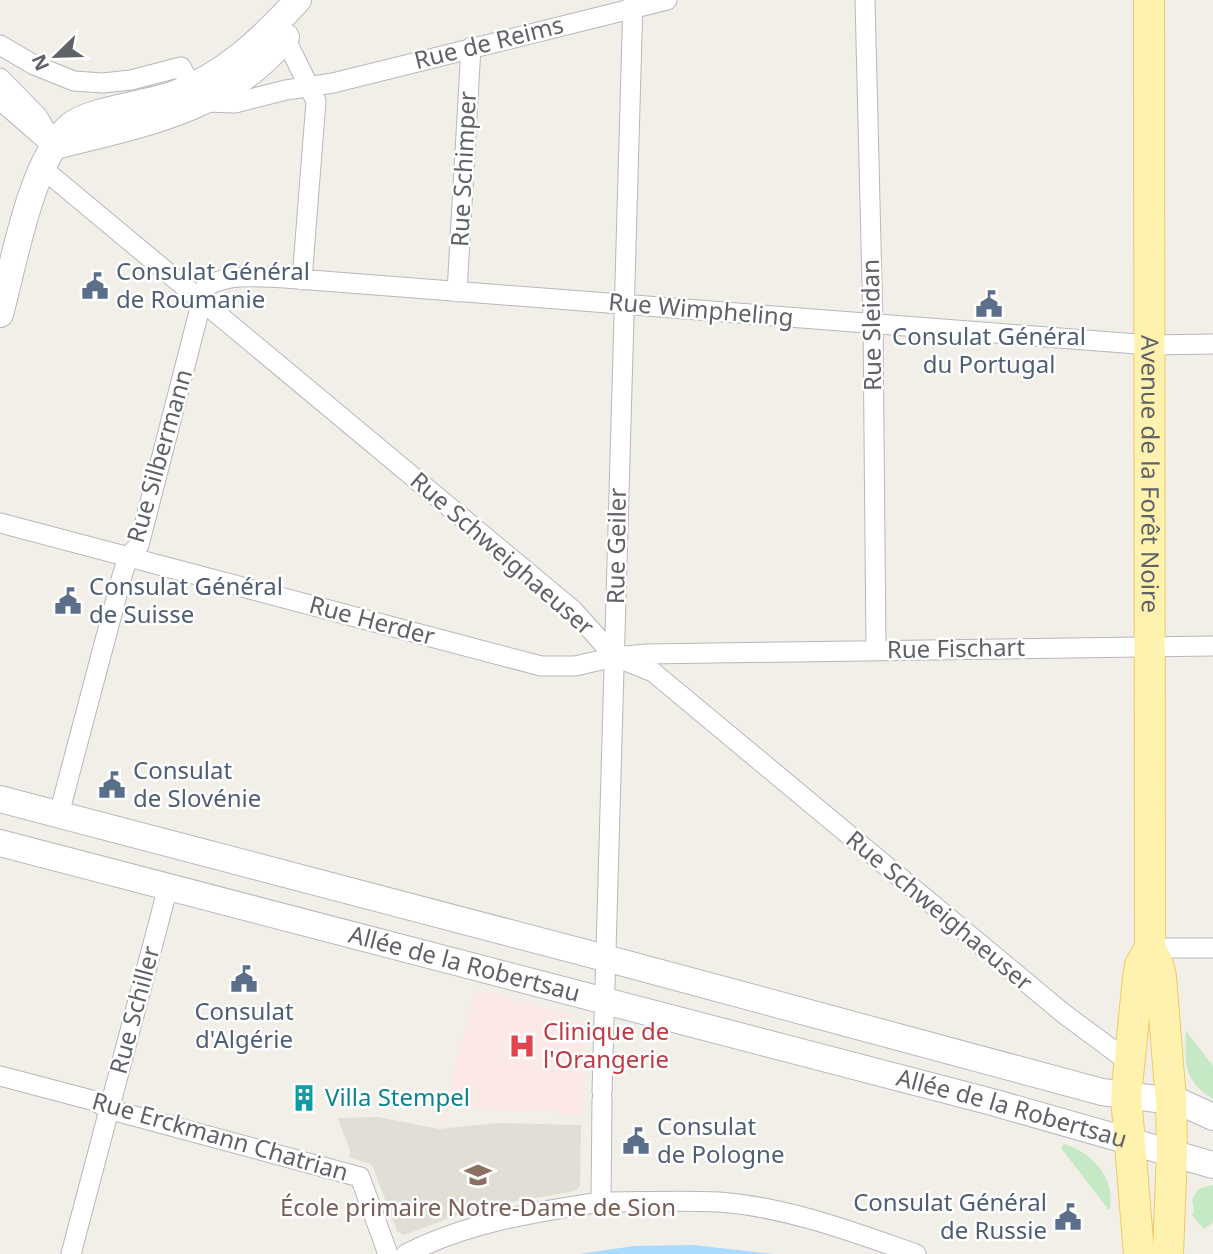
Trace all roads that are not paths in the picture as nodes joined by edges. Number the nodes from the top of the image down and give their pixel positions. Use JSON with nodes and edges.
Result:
{"nodes":[{"id":1,"x":298,"y":0,"type":"edge"},
{"id":2,"x":305,"y":0,"type":"edge"},
{"id":3,"x":667,"y":0,"type":"edge"},
{"id":4,"x":864,"y":0,"type":"edge"},
{"id":5,"x":1149,"y":0,"type":"edge"},
{"id":6,"x":633,"y":4,"type":"edge"},
{"id":7,"x":285,"y":38,"type":"junction"},
{"id":8,"x":0,"y":45,"type":"edge"},
{"id":9,"x":471,"y":47,"type":"junction"},
{"id":10,"x":0,"y":78,"type":"edge"},
{"id":11,"x":310,"y":87,"type":"junction"},
{"id":12,"x":199,"y":94,"type":"junction"},
{"id":13,"x":0,"y":100,"type":"edge"},
{"id":14,"x":49,"y":157,"type":"junction"},
{"id":15,"x":302,"y":279,"type":"junction"},
{"id":16,"x":457,"y":292,"type":"junction"},
{"id":17,"x":202,"y":300,"type":"junction"},
{"id":18,"x":624,"y":303,"type":"junction"},
{"id":19,"x":0,"y":314,"type":"edge"},
{"id":20,"x":873,"y":324,"type":"junction"},
{"id":21,"x":1213,"y":344,"type":"edge"},
{"id":22,"x":1150,"y":345,"type":"junction"},
{"id":23,"x":0,"y":523,"type":"edge"},
{"id":24,"x":128,"y":557,"type":"junction"},
{"id":25,"x":1213,"y":646,"type":"edge"},
{"id":26,"x":1150,"y":647,"type":"junction"},
{"id":27,"x":876,"y":649,"type":"junction"},
{"id":28,"x":615,"y":657,"type":"junction"},
{"id":29,"x":0,"y":799,"type":"edge"},
{"id":30,"x":59,"y":814,"type":"junction"},
{"id":31,"x":0,"y":843,"type":"edge"},
{"id":32,"x":179,"y":847,"type":"junction"},
{"id":33,"x":48,"y":856,"type":"junction"},
{"id":34,"x":167,"y":887,"type":"junction"},
{"id":35,"x":1150,"y":948,"type":"junction"},
{"id":36,"x":1213,"y":948,"type":"edge"},
{"id":37,"x":605,"y":958,"type":"junction"},
{"id":38,"x":605,"y":1001,"type":"junction"},
{"id":39,"x":1129,"y":1062,"type":"junction"},
{"id":40,"x":0,"y":1076,"type":"edge"},
{"id":41,"x":1126,"y":1096,"type":"junction"},
{"id":42,"x":1171,"y":1101,"type":"junction"},
{"id":43,"x":108,"y":1110,"type":"junction"},
{"id":44,"x":1213,"y":1117,"type":"edge"},
{"id":45,"x":1130,"y":1140,"type":"junction"},
{"id":46,"x":1172,"y":1152,"type":"junction"},
{"id":47,"x":1213,"y":1165,"type":"edge"},
{"id":48,"x":601,"y":1202,"type":"junction"},
{"id":49,"x":71,"y":1254,"type":"edge"},
{"id":50,"x":388,"y":1254,"type":"edge"},
{"id":51,"x":406,"y":1254,"type":"edge"},
{"id":52,"x":916,"y":1254,"type":"edge"},
{"id":53,"x":1139,"y":1254,"type":"edge"},
{"id":54,"x":1168,"y":1254,"type":"edge"}],
"edges":[{"from":1,"to":12,"type":"main road"},
{"from":2,"to":7,"type":"main road"},
{"from":3,"to":6,"type":"street","name":"Rue de Reims"},
{"from":4,"to":20,"type":"street","name":"Rue Sleidan"},
{"from":5,"to":22,"type":"main road","name":"Avenue de la Forêt Noire"},
{"from":6,"to":9,"type":"street","name":"Rue de Reims"},
{"from":6,"to":18,"type":"street","name":"Rue Geiler"},
{"from":7,"to":11,"type":"street"},
{"from":7,"to":12,"type":"main road"},
{"from":8,"to":12,"type":"street"},
{"from":9,"to":11,"type":"street","name":"Rue de Reims"},
{"from":9,"to":16,"type":"street","name":"Rue Schimper"},
{"from":10,"to":14,"type":"street"},
{"from":11,"to":12,"type":"street","name":"Rue de Reims"},
{"from":11,"to":15,"type":"street"},
{"from":12,"to":14,"type":"main road"},
{"from":13,"to":14,"type":"street","name":"Rue Schweighaeuser"},
{"from":14,"to":17,"type":"street","name":"Rue Schweighaeuser"},
{"from":14,"to":19,"type":"main road"},
{"from":15,"to":16,"type":"street","name":"Rue Wimpheling"},
{"from":15,"to":17,"type":"street","name":"Rue Wimpheling"},
{"from":16,"to":18,"type":"street","name":"Rue Wimpheling"},
{"from":17,"to":24,"type":"street","name":"Rue Silbermann"},
{"from":17,"to":28,"type":"street","name":"Rue Schweighaeuser"},
{"from":18,"to":20,"type":"street","name":"Rue Wimpheling"},
{"from":18,"to":28,"type":"street","name":"Rue Geiler"},
{"from":20,"to":22,"type":"street","name":"Rue Wimpheling"},
{"from":20,"to":27,"type":"street","name":"Rue Sleidan"},
{"from":21,"to":22,"type":"street","name":"Rue Wimpheling"},
{"from":22,"to":26,"type":"main road","name":"Avenue de la Forêt Noire"},
{"from":23,"to":24,"type":"street","name":"Rue Herder"},
{"from":24,"to":28,"type":"street","name":"Rue Herder"},
{"from":24,"to":30,"type":"street","name":"Rue Silbermann"},
{"from":25,"to":26,"type":"street","name":"Rue Fischart"},
{"from":26,"to":27,"type":"street","name":"Rue Fischart"},
{"from":26,"to":35,"type":"main road","name":"Avenue de la Forêt Noire"},
{"from":27,"to":28,"type":"street","name":"Rue Fischart"},
{"from":28,"to":37,"type":"street","name":"Rue Geiler"},
{"from":28,"to":39,"type":"street","name":"Rue Schweighaeuser"},
{"from":29,"to":30,"type":"main road","name":"Allée de la Robertsau"},
{"from":30,"to":32,"type":"main road","name":"Allée de la Robertsau"},
{"from":30,"to":33,"type":"main road"},
{"from":31,"to":33,"type":"main road","name":"Allée de la Robertsau"},
{"from":32,"to":34,"type":"main road"},
{"from":32,"to":37,"type":"main road","name":"Allée de la Robertsau"},
{"from":33,"to":34,"type":"main road","name":"Allée de la Robertsau"},
{"from":34,"to":38,"type":"main road","name":"Allée de la Robertsau"},
{"from":34,"to":43,"type":"street","name":"Rue Schiller"},
{"from":35,"to":36,"type":"street"},
{"from":35,"to":39,"type":"main road","name":"Avenue de la Forêt Noire"},
{"from":35,"to":42,"type":"main road","name":"Avenue de la Forêt Noire"},
{"from":37,"to":38,"type":"street","name":"Rue Geiler"},
{"from":37,"to":41,"type":"main road","name":"Allée de la Robertsau"},
{"from":38,"to":45,"type":"main road","name":"Allée de la Robertsau"},
{"from":38,"to":48,"type":"street","name":"Rue Geiler"},
{"from":39,"to":41,"type":"main road","name":"Avenue de la Forêt Noire"},
{"from":39,"to":42,"type":"main road"},
{"from":40,"to":43,"type":"street","name":"Rue Erckmann Chatrian"},
{"from":41,"to":42,"type":"main road","name":"Allée de la Robertsau"},
{"from":41,"to":45,"type":"main road","name":"Avenue de la Forêt Noire"},
{"from":42,"to":44,"type":"main road"},
{"from":42,"to":46,"type":"main road","name":"Avenue de la Forêt Noire"},
{"from":43,"to":49,"type":"street","name":"Rue Schiller"},
{"from":43,"to":50,"type":"street","name":"Rue Erckmann Chatrian"},
{"from":45,"to":46,"type":"main road","name":"Allée de la Robertsau"},
{"from":45,"to":53,"type":"main road","name":"Avenue de la Forêt Noire"},
{"from":46,"to":47,"type":"main road","name":"Allée de la Robertsau"},
{"from":46,"to":54,"type":"main road","name":"Avenue de la Forêt Noire"},
{"from":48,"to":51,"type":"street"},
{"from":48,"to":52,"type":"street"}]}
